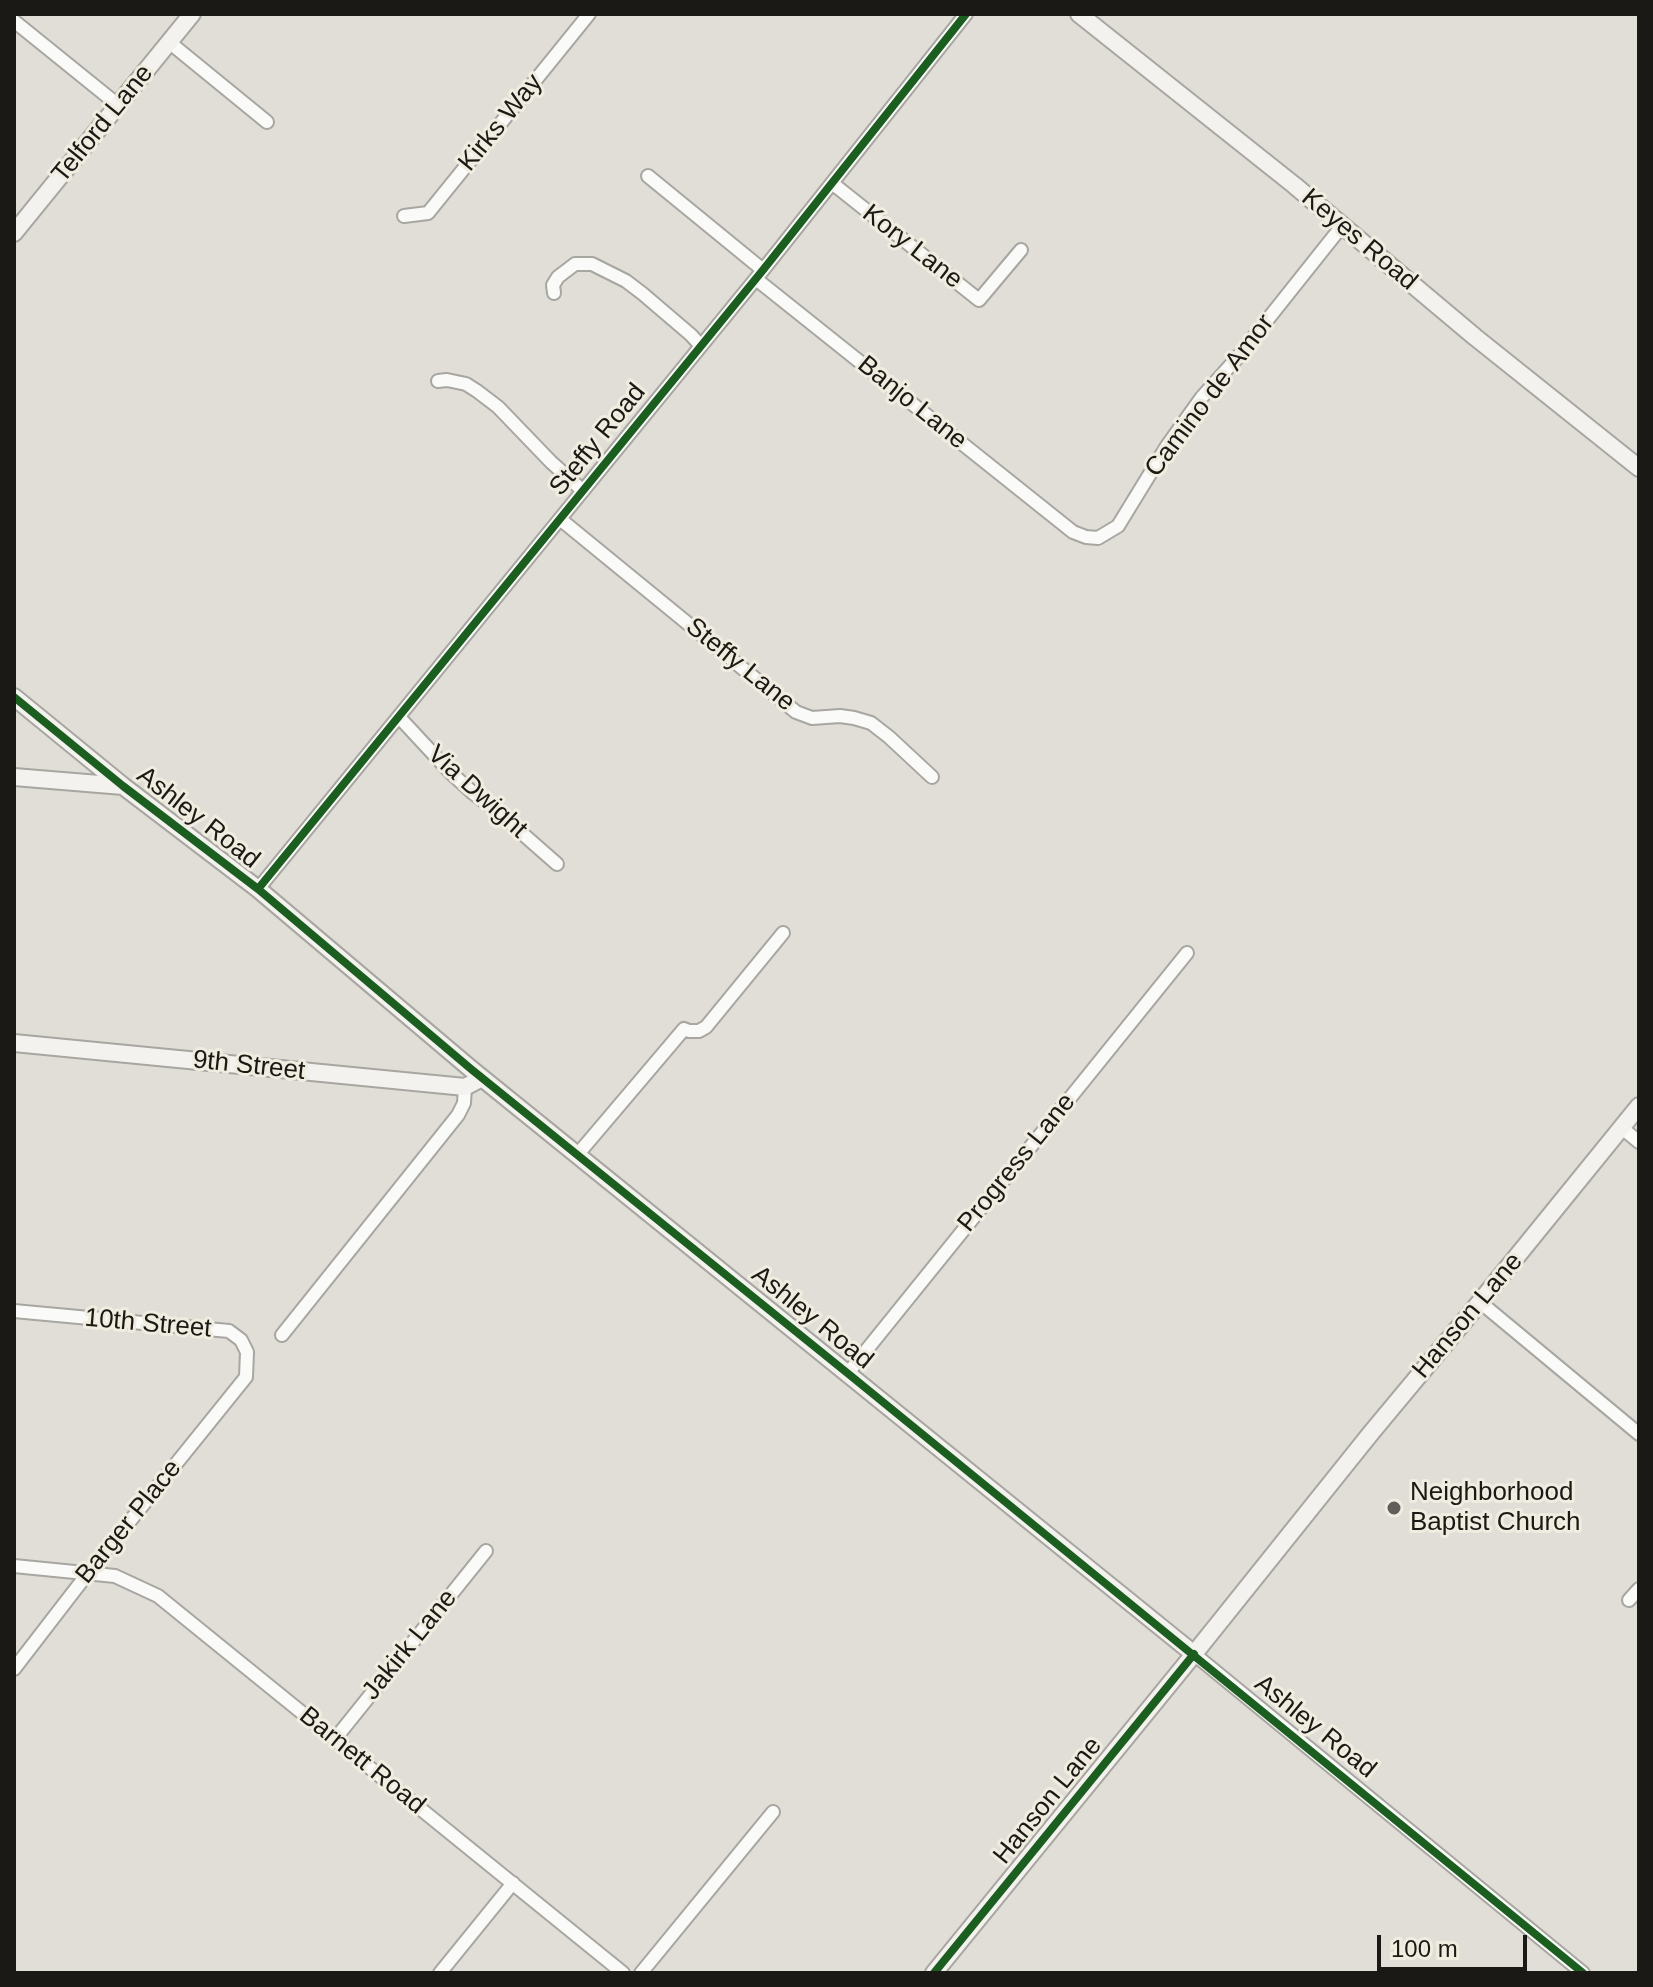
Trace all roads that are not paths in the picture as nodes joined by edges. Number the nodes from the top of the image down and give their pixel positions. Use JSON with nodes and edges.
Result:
{"nodes":[{"id":1,"x":192,"y":14,"type":"edge"},
{"id":2,"x":589,"y":14,"type":"edge"},
{"id":3,"x":966,"y":14,"type":"edge"},
{"id":4,"x":1079,"y":14,"type":"edge"},
{"id":5,"x":14,"y":21,"type":"edge"},
{"id":6,"x":169,"y":42,"type":"junction"},
{"id":7,"x":118,"y":105,"type":"junction"},
{"id":8,"x":267,"y":122,"type":"dead end"},
{"id":9,"x":648,"y":176,"type":"dead end"},
{"id":10,"x":832,"y":183,"type":"junction"},
{"id":11,"x":404,"y":216,"type":"dead end"},
{"id":12,"x":1342,"y":226,"type":"junction"},
{"id":13,"x":14,"y":233,"type":"edge"},
{"id":14,"x":1021,"y":250,"type":"dead end"},
{"id":15,"x":760,"y":274,"type":"junction"},
{"id":16,"x":554,"y":293,"type":"dead end"},
{"id":17,"x":701,"y":346,"type":"junction"},
{"id":18,"x":438,"y":381,"type":"dead end"},
{"id":19,"x":1639,"y":468,"type":"edge"},
{"id":20,"x":583,"y":491,"type":"junction"},
{"id":21,"x":560,"y":519,"type":"junction"},
{"id":22,"x":1068,"y":527,"type":"joint"},
{"id":23,"x":14,"y":697,"type":"edge"},
{"id":24,"x":399,"y":717,"type":"junction"},
{"id":25,"x":14,"y":777,"type":"edge"},
{"id":26,"x":932,"y":777,"type":"dead end"},
{"id":27,"x":123,"y":786,"type":"junction"},
{"id":28,"x":557,"y":864,"type":"dead end"},
{"id":29,"x":258,"y":889,"type":"junction"},
{"id":30,"x":783,"y":933,"type":"dead end"},
{"id":31,"x":1187,"y":953,"type":"dead end"},
{"id":32,"x":14,"y":1043,"type":"edge"},
{"id":33,"x":482,"y":1078,"type":"junction"},
{"id":34,"x":465,"y":1087,"type":"junction"},
{"id":35,"x":1639,"y":1106,"type":"edge"},
{"id":36,"x":1622,"y":1128,"type":"junction"},
{"id":37,"x":1639,"y":1142,"type":"edge"},
{"id":38,"x":578,"y":1154,"type":"junction"},
{"id":39,"x":1480,"y":1302,"type":"junction"},
{"id":40,"x":14,"y":1311,"type":"edge"},
{"id":41,"x":282,"y":1335,"type":"dead end"},
{"id":42,"x":848,"y":1373,"type":"junction"},
{"id":43,"x":246,"y":1377,"type":"joint"},
{"id":44,"x":1639,"y":1434,"type":"edge"},
{"id":45,"x":486,"y":1551,"type":"dead end"},
{"id":46,"x":14,"y":1566,"type":"edge"},
{"id":47,"x":88,"y":1573,"type":"junction"},
{"id":48,"x":1639,"y":1589,"type":"edge"},
{"id":49,"x":1629,"y":1600,"type":"dead end"},
{"id":50,"x":1194,"y":1654,"type":"junction"},
{"id":51,"x":14,"y":1669,"type":"edge"},
{"id":52,"x":335,"y":1739,"type":"junction"},
{"id":53,"x":773,"y":1812,"type":"dead end"},
{"id":54,"x":513,"y":1883,"type":"junction"},
{"id":55,"x":440,"y":1973,"type":"edge"},
{"id":56,"x":623,"y":1973,"type":"edge"},
{"id":57,"x":641,"y":1973,"type":"edge"},
{"id":58,"x":934,"y":1973,"type":"edge"},
{"id":59,"x":1583,"y":1973,"type":"edge"}],
"edges":[{"from":1,"to":6,"type":"street","name":"Telford Lane"},
{"from":2,"to":11,"type":"street","name":"Kirks Way"},
{"from":3,"to":10,"type":"street","name":"Steffy Road"},
{"from":4,"to":12,"type":"street","name":"Keyes Road"},
{"from":5,"to":7,"type":"street"},
{"from":6,"to":7,"type":"street","name":"Telford Lane"},
{"from":6,"to":8,"type":"street"},
{"from":7,"to":13,"type":"street","name":"Telford Lane"},
{"from":9,"to":15,"type":"street","name":"Banjo Lane"},
{"from":10,"to":14,"type":"street","name":"Kory Lane"},
{"from":10,"to":15,"type":"street","name":"Steffy Road"},
{"from":12,"to":19,"type":"street","name":"Keyes Road"},
{"from":12,"to":22,"type":"street","name":"Camino de Amor"},
{"from":15,"to":17,"type":"street","name":"Steffy Road"},
{"from":15,"to":22,"type":"street","name":"Banjo Lane"},
{"from":16,"to":17,"type":"street"},
{"from":17,"to":20,"type":"street","name":"Steffy Road"},
{"from":18,"to":20,"type":"street"},
{"from":20,"to":21,"type":"street","name":"Steffy Road"},
{"from":21,"to":24,"type":"street","name":"Steffy Road"},
{"from":21,"to":26,"type":"street","name":"Steffy Lane"},
{"from":23,"to":27,"type":"street","name":"Ashley Road"},
{"from":24,"to":28,"type":"street","name":"Via Dwight"},
{"from":24,"to":29,"type":"street","name":"Steffy Road"},
{"from":25,"to":27,"type":"street"},
{"from":27,"to":29,"type":"street","name":"Ashley Road"},
{"from":29,"to":33,"type":"street","name":"Ashley Road"},
{"from":30,"to":38,"type":"street"},
{"from":31,"to":42,"type":"street","name":"Progress Lane"},
{"from":32,"to":34,"type":"street","name":"9th Street"},
{"from":33,"to":34,"type":"street"},
{"from":33,"to":38,"type":"street","name":"Ashley Road"},
{"from":34,"to":41,"type":"street"},
{"from":35,"to":36,"type":"street","name":"Hanson Lane"},
{"from":36,"to":37,"type":"street"},
{"from":36,"to":39,"type":"street","name":"Hanson Lane"},
{"from":38,"to":42,"type":"street","name":"Ashley Road"},
{"from":39,"to":44,"type":"street"},
{"from":39,"to":50,"type":"street","name":"Hanson Lane"},
{"from":40,"to":43,"type":"street","name":"10th Street"},
{"from":42,"to":50,"type":"street","name":"Ashley Road"},
{"from":43,"to":47,"type":"street","name":"Barger Place"},
{"from":45,"to":52,"type":"street","name":"Jakirk Lane"},
{"from":46,"to":47,"type":"street","name":"Barnett Road"},
{"from":47,"to":51,"type":"street","name":"Barger Place"},
{"from":47,"to":52,"type":"street","name":"Barnett Road"},
{"from":48,"to":49,"type":"street"},
{"from":50,"to":58,"type":"street","name":"Hanson Lane"},
{"from":50,"to":59,"type":"street","name":"Ashley Road"},
{"from":52,"to":54,"type":"street","name":"Barnett Road"},
{"from":53,"to":57,"type":"street"},
{"from":54,"to":55,"type":"street"},
{"from":54,"to":56,"type":"street","name":"Barnett Road"}]}
